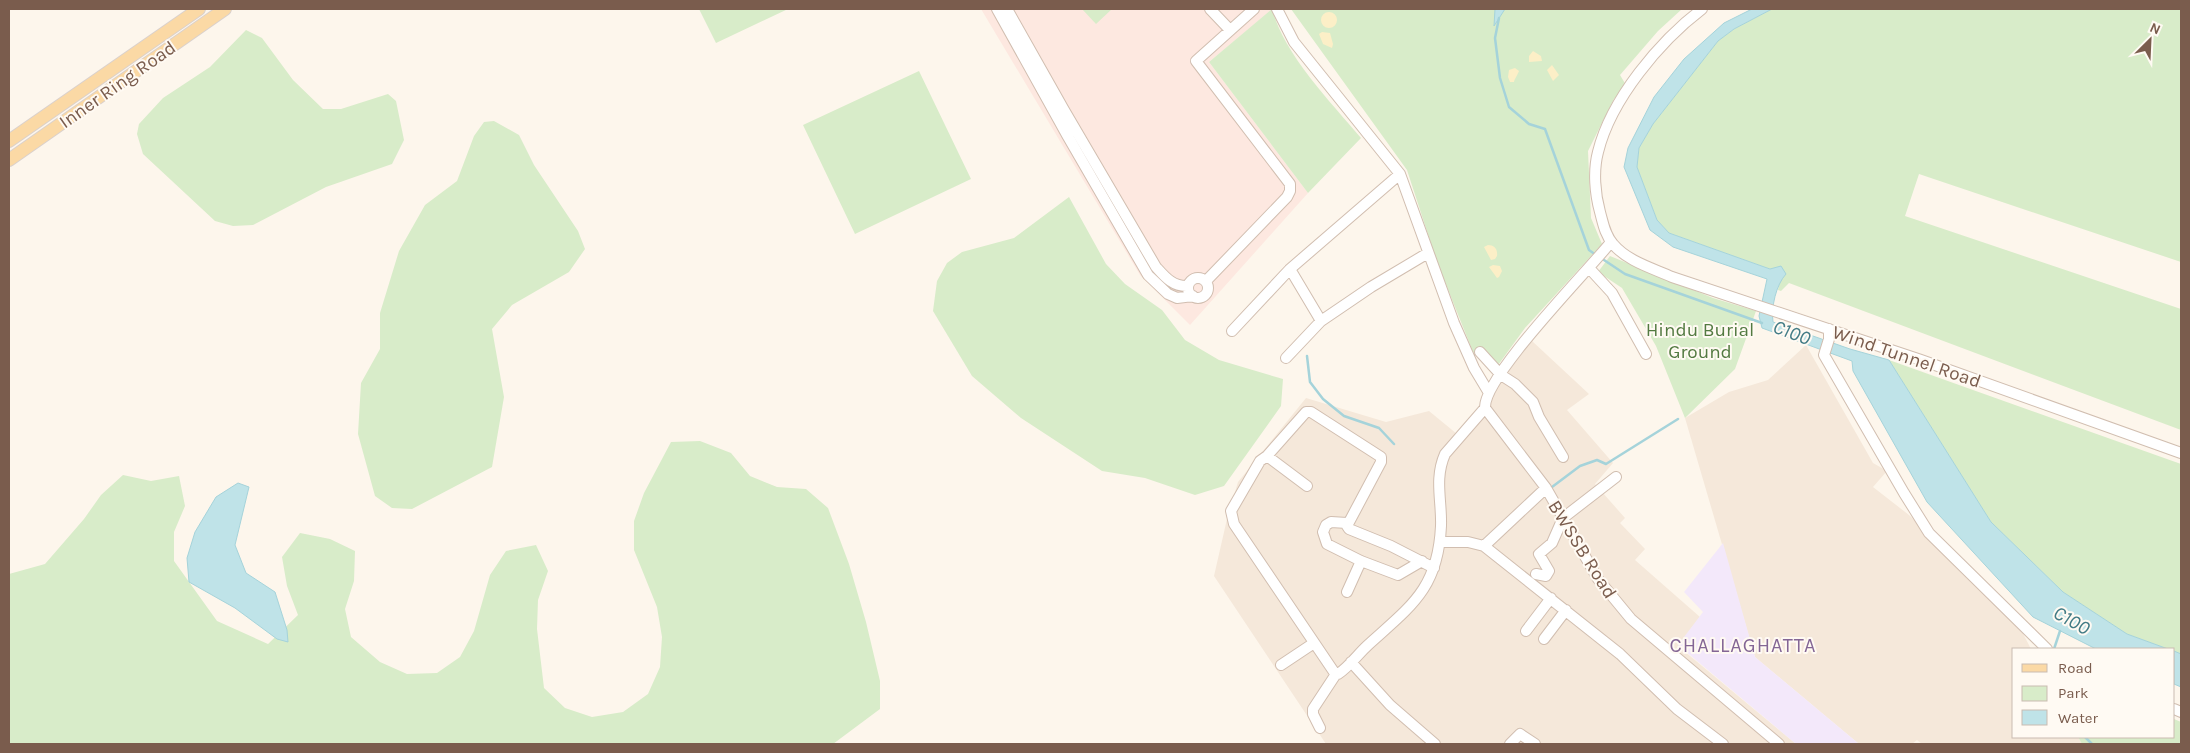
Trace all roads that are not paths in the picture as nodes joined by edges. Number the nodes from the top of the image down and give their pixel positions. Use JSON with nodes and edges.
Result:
{"nodes":[{"id":1,"x":199,"y":9,"type":"edge"},
{"id":2,"x":225,"y":9,"type":"edge"},
{"id":3,"x":997,"y":9,"type":"edge"},
{"id":4,"x":1007,"y":9,"type":"edge"},
{"id":5,"x":1210,"y":9,"type":"edge"},
{"id":6,"x":1254,"y":9,"type":"edge"},
{"id":7,"x":1263,"y":9,"type":"edge"},
{"id":8,"x":1277,"y":9,"type":"edge"},
{"id":9,"x":1702,"y":9,"type":"edge"},
{"id":10,"x":1230,"y":30,"type":"junction"},
{"id":11,"x":9,"y":141,"type":"edge"},
{"id":12,"x":9,"y":160,"type":"edge"},
{"id":13,"x":1400,"y":174,"type":"junction"},
{"id":14,"x":1611,"y":242,"type":"junction"},
{"id":15,"x":1428,"y":253,"type":"junction"},
{"id":16,"x":1595,"y":261,"type":"junction"},
{"id":17,"x":1290,"y":269,"type":"junction"},
{"id":18,"x":1206,"y":281,"type":"junction"},
{"id":19,"x":1188,"y":286,"type":"junction"},
{"id":20,"x":1193,"y":296,"type":"junction"},
{"id":21,"x":1321,"y":321,"type":"junction"},
{"id":22,"x":1232,"y":330,"type":"dead end"},
{"id":23,"x":1829,"y":334,"type":"junction"},
{"id":24,"x":1480,"y":352,"type":"dead end"},
{"id":25,"x":1646,"y":354,"type":"dead end"},
{"id":26,"x":1286,"y":358,"type":"dead end"},
{"id":27,"x":1501,"y":375,"type":"junction"},
{"id":28,"x":1489,"y":392,"type":"junction"},
{"id":29,"x":1485,"y":408,"type":"junction"},
{"id":30,"x":2181,"y":453,"type":"edge"},
{"id":31,"x":1267,"y":456,"type":"junction"},
{"id":32,"x":1563,"y":457,"type":"dead end"},
{"id":33,"x":1616,"y":477,"type":"dead end"},
{"id":34,"x":1307,"y":486,"type":"dead end"},
{"id":35,"x":1546,"y":488,"type":"junction"},
{"id":36,"x":1563,"y":518,"type":"junction"},
{"id":37,"x":1346,"y":523,"type":"junction"},
{"id":38,"x":1440,"y":542,"type":"junction"},
{"id":39,"x":1484,"y":546,"type":"junction"},
{"id":40,"x":1361,"y":561,"type":"junction"},
{"id":41,"x":1422,"y":561,"type":"junction"},
{"id":42,"x":1434,"y":568,"type":"junction"},
{"id":43,"x":1536,"y":574,"type":"dead end"},
{"id":44,"x":1347,"y":592,"type":"dead end"},
{"id":45,"x":1551,"y":598,"type":"junction"},
{"id":46,"x":1566,"y":610,"type":"junction"},
{"id":47,"x":1526,"y":631,"type":"dead end"},
{"id":48,"x":1544,"y":639,"type":"dead end"},
{"id":49,"x":1314,"y":643,"type":"junction"},
{"id":50,"x":2046,"y":648,"type":"edge"},
{"id":51,"x":1351,"y":662,"type":"junction"},
{"id":52,"x":1281,"y":665,"type":"dead end"},
{"id":53,"x":1336,"y":674,"type":"junction"},
{"id":54,"x":1320,"y":728,"type":"dead end"},
{"id":55,"x":1435,"y":744,"type":"edge"},
{"id":56,"x":1510,"y":744,"type":"edge"},
{"id":57,"x":1534,"y":744,"type":"edge"},
{"id":58,"x":1723,"y":744,"type":"edge"},
{"id":59,"x":1779,"y":744,"type":"edge"}],
"edges":[{"from":1,"to":11,"type":"main road","name":"Inner Ring Road"},
{"from":2,"to":12,"type":"main road","name":"Inner Ring Road"},
{"from":3,"to":20,"type":"street"},
{"from":4,"to":19,"type":"street"},
{"from":5,"to":10,"type":"street"},
{"from":6,"to":10,"type":"street"},
{"from":7,"to":10,"type":"street"},
{"from":8,"to":13,"type":"street"},
{"from":9,"to":14,"type":"street"},
{"from":10,"to":18,"type":"street"},
{"from":13,"to":15,"type":"street"},
{"from":13,"to":17,"type":"street"},
{"from":14,"to":16,"type":"street"},
{"from":14,"to":23,"type":"street","name":"Wind Tunnel Road"},
{"from":15,"to":21,"type":"street"},
{"from":15,"to":28,"type":"street"},
{"from":16,"to":25,"type":"street"},
{"from":16,"to":27,"type":"street"},
{"from":17,"to":21,"type":"street"},
{"from":17,"to":22,"type":"street"},
{"from":18,"to":19,"type":"street"},
{"from":18,"to":20,"type":"street"},
{"from":19,"to":20,"type":"street"},
{"from":21,"to":26,"type":"street"},
{"from":23,"to":30,"type":"street","name":"Wind Tunnel Road"},
{"from":23,"to":50,"type":"street"},
{"from":24,"to":27,"type":"street"},
{"from":27,"to":28,"type":"street"},
{"from":27,"to":32,"type":"street"},
{"from":28,"to":29,"type":"street"},
{"from":29,"to":35,"type":"street","name":"BWSSB Road"},
{"from":29,"to":38,"type":"street"},
{"from":31,"to":34,"type":"street"},
{"from":31,"to":37,"type":"street"},
{"from":31,"to":49,"type":"street"},
{"from":33,"to":36,"type":"street"},
{"from":35,"to":36,"type":"street","name":"BWSSB Road"},
{"from":35,"to":39,"type":"street"},
{"from":36,"to":43,"type":"street"},
{"from":36,"to":59,"type":"street","name":"BWSSB Road"},
{"from":37,"to":40,"type":"street"},
{"from":37,"to":41,"type":"street"},
{"from":38,"to":39,"type":"street"},
{"from":38,"to":42,"type":"street"},
{"from":39,"to":45,"type":"street"},
{"from":40,"to":41,"type":"street"},
{"from":40,"to":44,"type":"street"},
{"from":41,"to":42,"type":"street"},
{"from":42,"to":51,"type":"street"},
{"from":45,"to":46,"type":"street"},
{"from":45,"to":47,"type":"street"},
{"from":46,"to":48,"type":"street"},
{"from":46,"to":58,"type":"street"},
{"from":49,"to":52,"type":"street"},
{"from":49,"to":53,"type":"street"},
{"from":51,"to":53,"type":"street"},
{"from":51,"to":55,"type":"street"},
{"from":53,"to":54,"type":"street"},
{"from":56,"to":57,"type":"street"}]}
